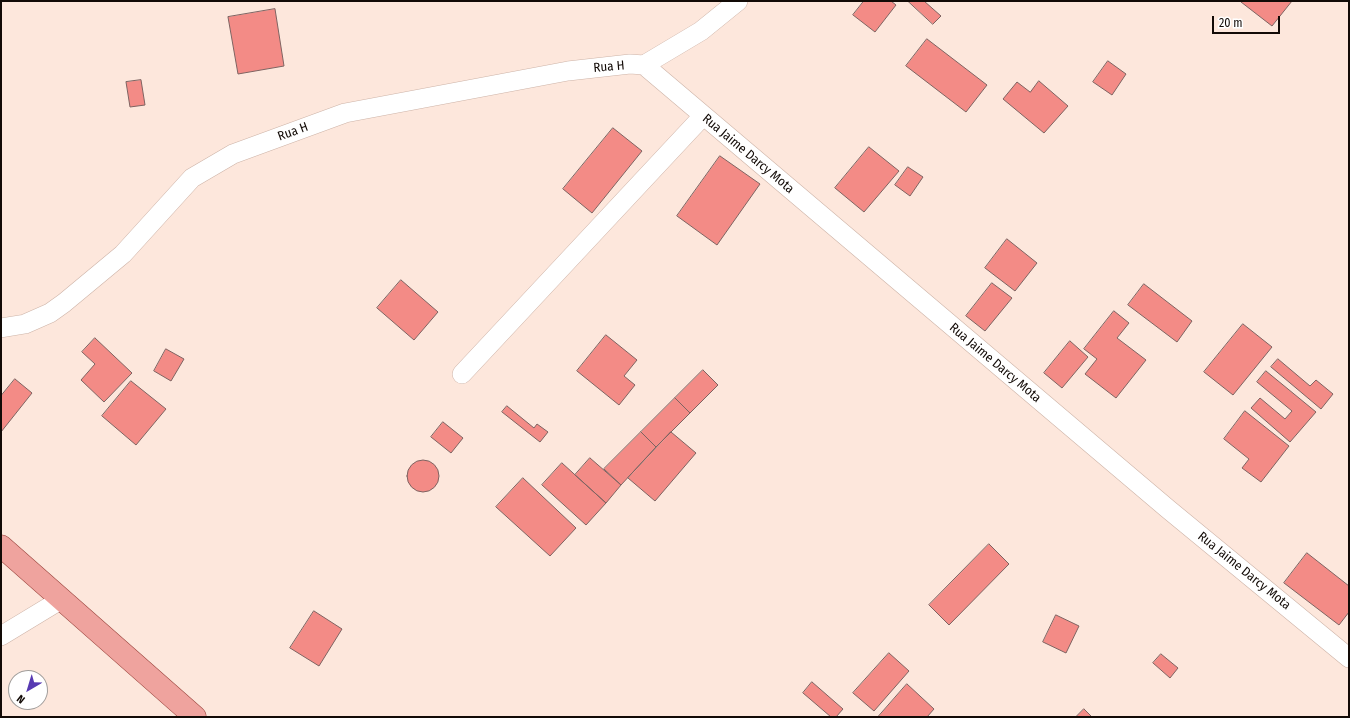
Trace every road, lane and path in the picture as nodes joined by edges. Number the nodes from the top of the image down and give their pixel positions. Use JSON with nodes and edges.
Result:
{"nodes":[{"id":1,"x":738,"y":1,"type":"edge"},
{"id":2,"x":644,"y":65,"type":"junction"},
{"id":3,"x":703,"y":116,"type":"junction"},
{"id":4,"x":1,"y":328,"type":"edge"},
{"id":5,"x":462,"y":374,"type":"dead end"},
{"id":6,"x":1,"y":546,"type":"edge"},
{"id":7,"x":62,"y":599,"type":"junction"},
{"id":8,"x":1,"y":636,"type":"edge"},
{"id":9,"x":1349,"y":658,"type":"edge"},
{"id":10,"x":195,"y":717,"type":"edge"}],
"edges":[{"from":1,"to":2,"type":"street"},
{"from":2,"to":3,"type":"street","name":"Rua Jaime Darcy Mota"},
{"from":2,"to":4,"type":"street","name":"Rua H"},
{"from":3,"to":5,"type":"street"},
{"from":3,"to":9,"type":"street","name":"Rua Jaime Darcy Mota"},
{"from":6,"to":7,"type":"main road"},
{"from":7,"to":8,"type":"street"},
{"from":7,"to":10,"type":"main road"}]}
